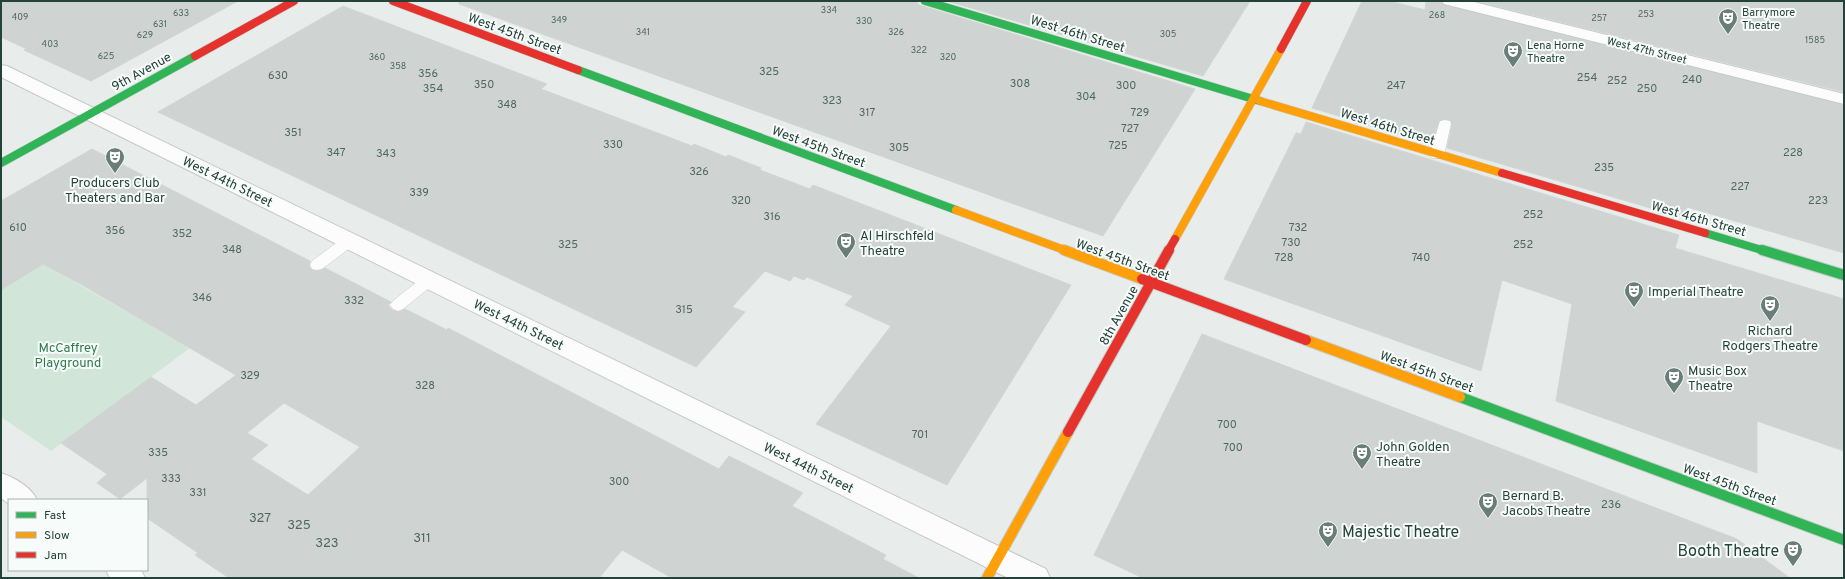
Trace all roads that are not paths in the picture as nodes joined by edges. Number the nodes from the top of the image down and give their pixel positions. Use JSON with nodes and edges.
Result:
{"nodes":[{"id":1,"x":294,"y":1,"type":"edge"},
{"id":2,"x":393,"y":1,"type":"edge"},
{"id":3,"x":925,"y":1,"type":"edge"},
{"id":4,"x":1307,"y":1,"type":"edge"},
{"id":5,"x":1450,"y":1,"type":"edge"},
{"id":6,"x":1,"y":70,"type":"edge"},
{"id":7,"x":1252,"y":99,"type":"junction"},
{"id":8,"x":1844,"y":99,"type":"edge"},
{"id":9,"x":90,"y":114,"type":"junction"},
{"id":10,"x":1445,"y":124,"type":"dead end"},
{"id":11,"x":1437,"y":155,"type":"junction"},
{"id":12,"x":1,"y":163,"type":"edge"},
{"id":13,"x":349,"y":241,"type":"junction"},
{"id":14,"x":317,"y":264,"type":"dead end"},
{"id":15,"x":1844,"y":275,"type":"edge"},
{"id":16,"x":429,"y":280,"type":"junction"},
{"id":17,"x":1150,"y":282,"type":"junction"},
{"id":18,"x":398,"y":306,"type":"dead end"},
{"id":19,"x":1,"y":484,"type":"edge"},
{"id":20,"x":23,"y":499,"type":"edge"},
{"id":21,"x":1844,"y":540,"type":"edge"},
{"id":22,"x":992,"y":568,"type":"edge"},
{"id":23,"x":121,"y":571,"type":"edge"},
{"id":24,"x":131,"y":578,"type":"edge"},
{"id":25,"x":1036,"y":578,"type":"edge"}],
"edges":[{"from":1,"to":9,"type":"main road","name":"9th Avenue"},
{"from":2,"to":17,"type":"main road","name":"West 45th Street"},
{"from":3,"to":7,"type":"main road","name":"West 46th Street"},
{"from":4,"to":7,"type":"main road","name":"8th Avenue"},
{"from":5,"to":8,"type":"street","name":"West 47th Street"},
{"from":6,"to":9,"type":"street","name":"West 44th Street"},
{"from":7,"to":11,"type":"main road","name":"West 46th Street"},
{"from":7,"to":17,"type":"main road","name":"8th Avenue"},
{"from":9,"to":12,"type":"main road","name":"9th Avenue"},
{"from":9,"to":13,"type":"street","name":"West 44th Street"},
{"from":10,"to":11,"type":"lane"},
{"from":11,"to":15,"type":"main road","name":"West 46th Street"},
{"from":13,"to":14,"type":"lane"},
{"from":13,"to":16,"type":"street","name":"West 44th Street"},
{"from":16,"to":18,"type":"lane"},
{"from":16,"to":22,"type":"street","name":"West 44th Street"},
{"from":17,"to":21,"type":"main road","name":"West 45th Street"},
{"from":17,"to":22,"type":"main road","name":"8th Avenue"},
{"from":19,"to":20,"type":"street"},
{"from":22,"to":25,"type":"street","name":"West 44th Street"},
{"from":23,"to":24,"type":"street"}]}
